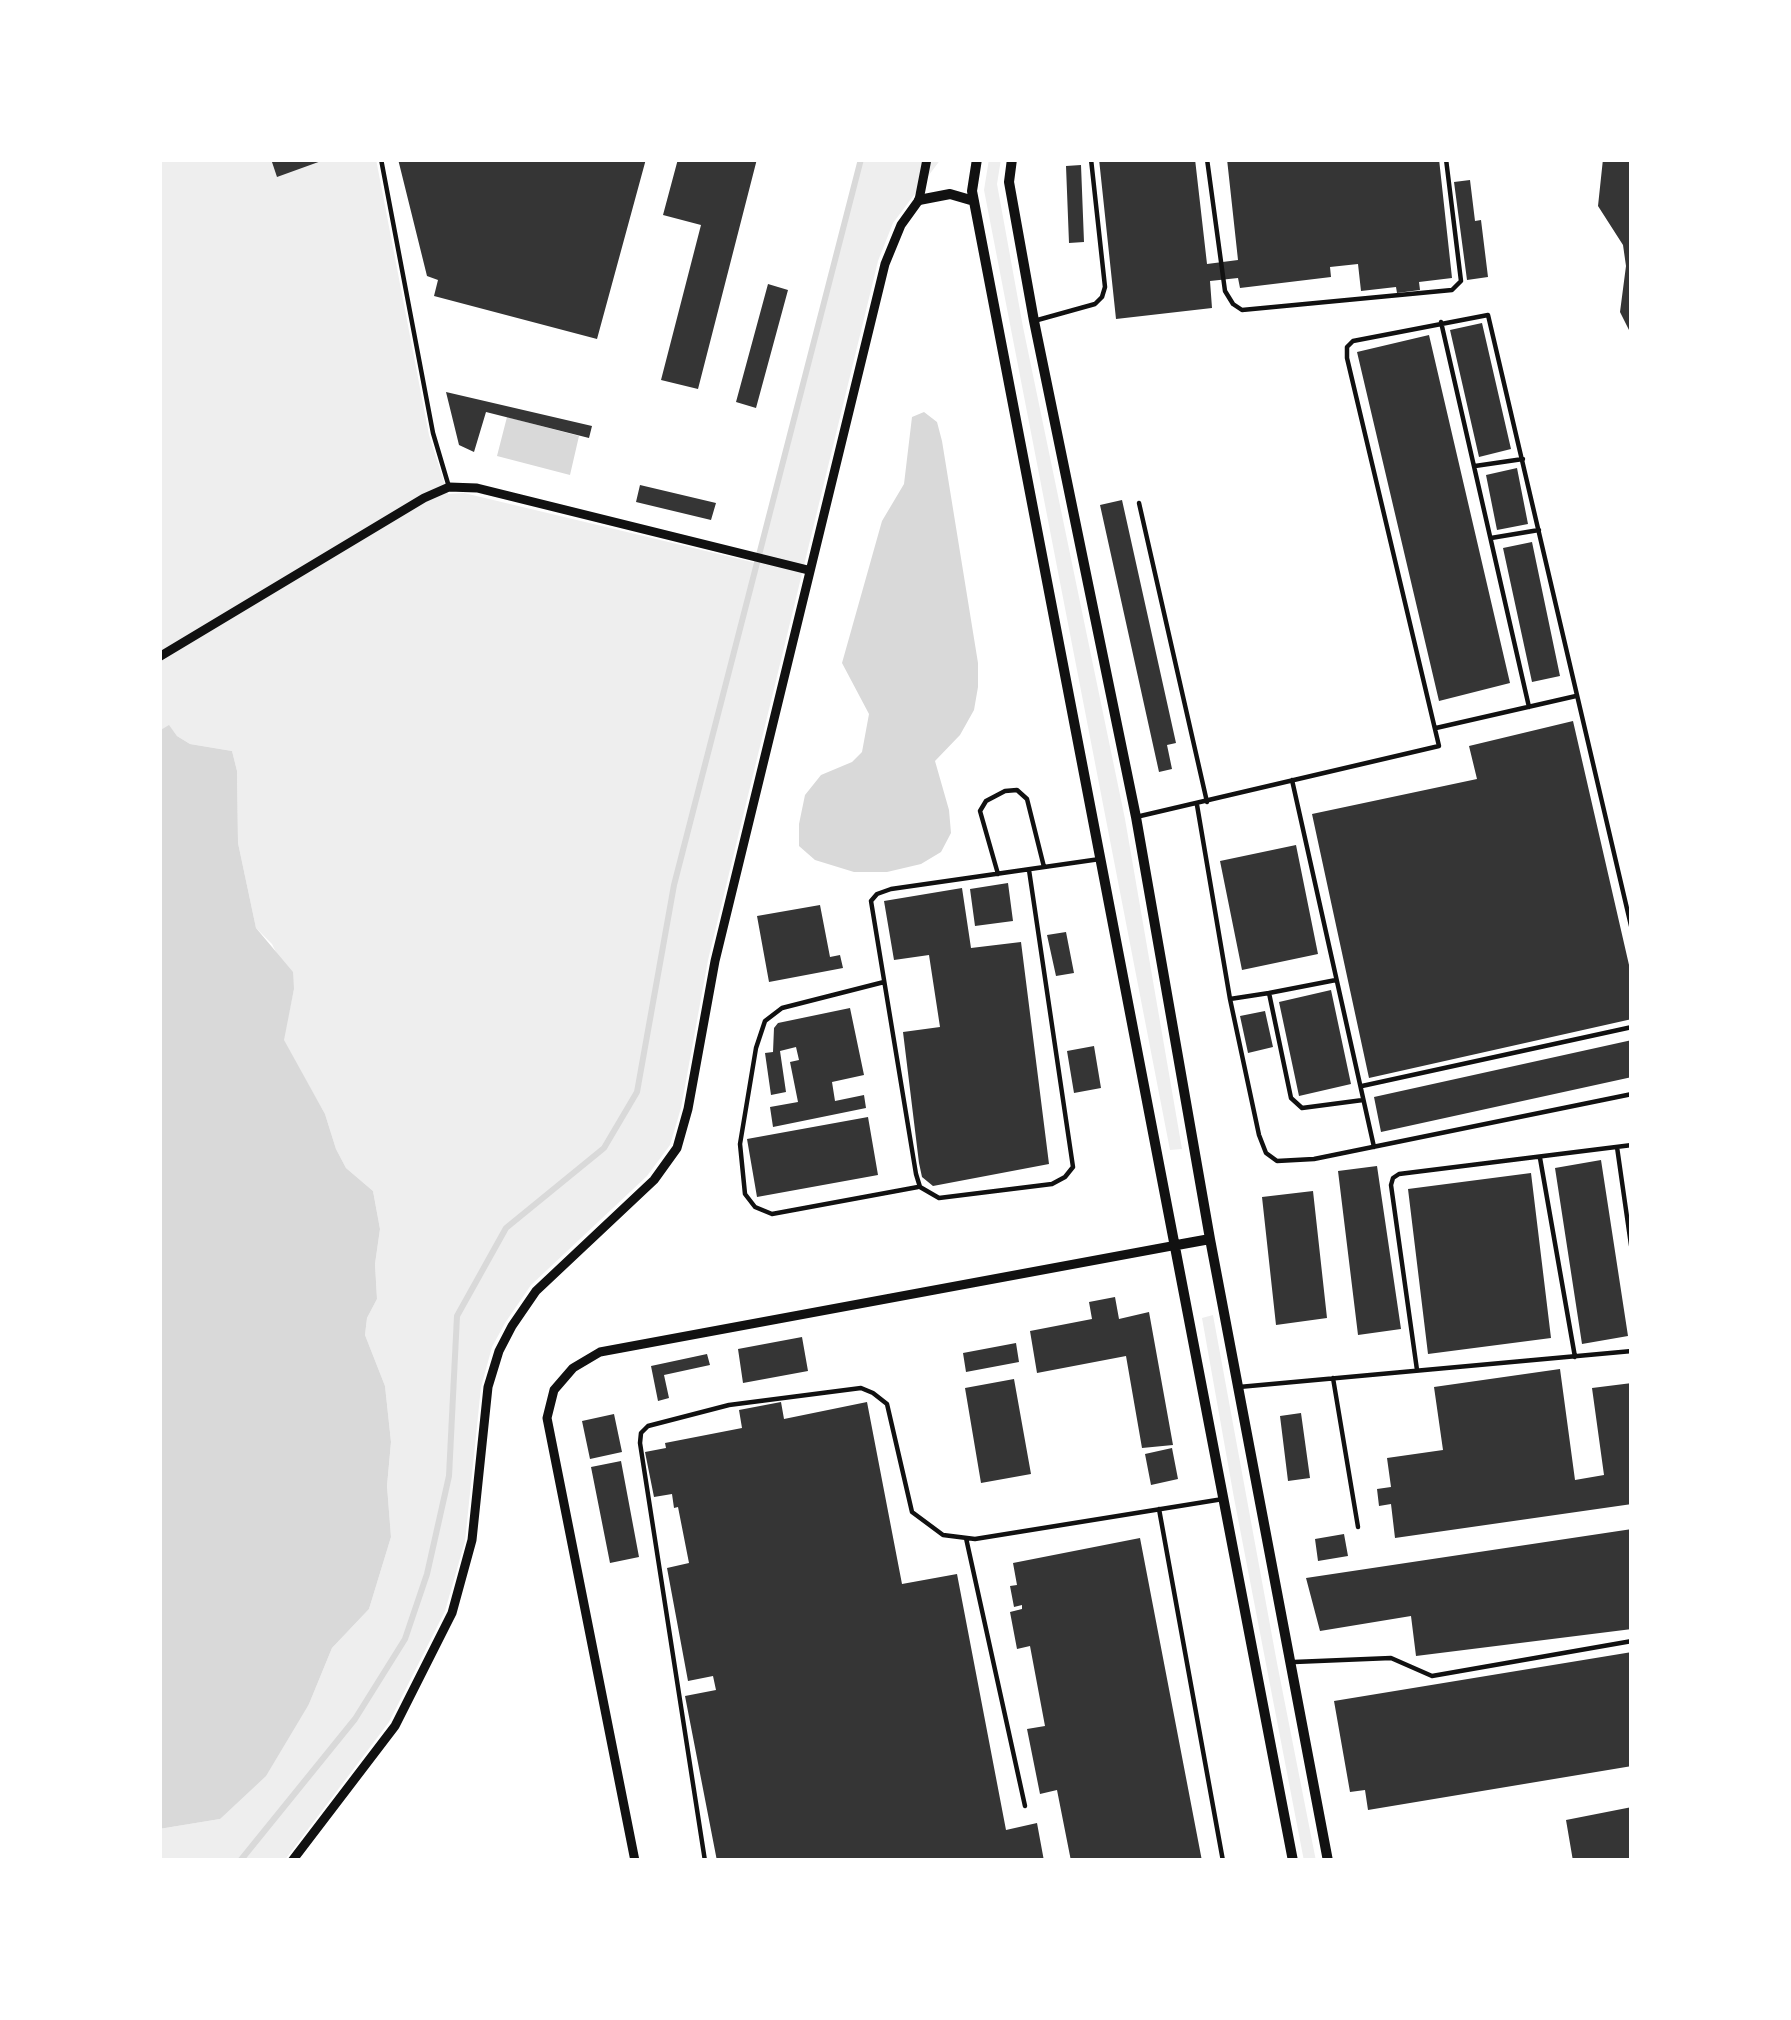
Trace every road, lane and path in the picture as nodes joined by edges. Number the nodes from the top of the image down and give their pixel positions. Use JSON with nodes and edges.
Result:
{"nodes":[{"id":1,"x":381,"y":159,"type":"edge"},
{"id":2,"x":927,"y":159,"type":"edge"},
{"id":3,"x":976,"y":159,"type":"edge"},
{"id":4,"x":1012,"y":159,"type":"edge"},
{"id":5,"x":1091,"y":159,"type":"edge"},
{"id":6,"x":1207,"y":159,"type":"edge"},
{"id":7,"x":1446,"y":159,"type":"edge"},
{"id":8,"x":919,"y":200,"type":"junction"},
{"id":9,"x":974,"y":201,"type":"junction"},
{"id":10,"x":1034,"y":321,"type":"junction"},
{"id":11,"x":1441,"y":322,"type":"junction"},
{"id":12,"x":1522,"y":459,"type":"junction"},
{"id":13,"x":1474,"y":466,"type":"junction"},
{"id":14,"x":448,"y":487,"type":"junction"},
{"id":15,"x":1139,"y":503,"type":"dead end"},
{"id":16,"x":1539,"y":530,"type":"junction"},
{"id":17,"x":1490,"y":538,"type":"junction"},
{"id":18,"x":808,"y":570,"type":"junction"},
{"id":19,"x":159,"y":657,"type":"edge"},
{"id":20,"x":1576,"y":696,"type":"junction"},
{"id":21,"x":1529,"y":707,"type":"junction"},
{"id":22,"x":1436,"y":728,"type":"junction"},
{"id":23,"x":1292,"y":780,"type":"junction"},
{"id":24,"x":1208,"y":802,"type":"junction"},
{"id":25,"x":1197,"y":805,"type":"junction"},
{"id":26,"x":1136,"y":817,"type":"junction"},
{"id":27,"x":1102,"y":859,"type":"junction"},
{"id":28,"x":1044,"y":867,"type":"junction"},
{"id":29,"x":1029,"y":870,"type":"junction"},
{"id":30,"x":998,"y":874,"type":"junction"},
{"id":31,"x":1632,"y":930,"type":"edge"},
{"id":32,"x":1336,"y":980,"type":"junction"},
{"id":33,"x":884,"y":982,"type":"junction"},
{"id":34,"x":1269,"y":993,"type":"junction"},
{"id":35,"x":1230,"y":999,"type":"junction"},
{"id":36,"x":1632,"y":1028,"type":"edge"},
{"id":37,"x":1360,"y":1087,"type":"junction"},
{"id":38,"x":1632,"y":1094,"type":"edge"},
{"id":39,"x":1363,"y":1100,"type":"junction"},
{"id":40,"x":1632,"y":1145,"type":"edge"},
{"id":41,"x":1374,"y":1147,"type":"junction"},
{"id":42,"x":1617,"y":1147,"type":"junction"},
{"id":43,"x":1540,"y":1158,"type":"junction"},
{"id":44,"x":920,"y":1187,"type":"junction"},
{"id":45,"x":1210,"y":1239,"type":"junction"},
{"id":46,"x":1177,"y":1245,"type":"junction"},
{"id":47,"x":1632,"y":1252,"type":"edge"},
{"id":48,"x":1632,"y":1352,"type":"edge"},
{"id":49,"x":1575,"y":1357,"type":"junction"},
{"id":50,"x":1417,"y":1370,"type":"junction"},
{"id":51,"x":1334,"y":1378,"type":"junction"},
{"id":52,"x":1239,"y":1387,"type":"junction"},
{"id":53,"x":1223,"y":1499,"type":"junction"},
{"id":54,"x":1159,"y":1509,"type":"junction"},
{"id":55,"x":1358,"y":1528,"type":"dead end"},
{"id":56,"x":966,"y":1538,"type":"junction"},
{"id":57,"x":1632,"y":1641,"type":"edge"},
{"id":58,"x":1288,"y":1663,"type":"junction"},
{"id":59,"x":1025,"y":1806,"type":"dead end"},
{"id":60,"x":292,"y":1861,"type":"edge"},
{"id":61,"x":635,"y":1861,"type":"edge"},
{"id":62,"x":705,"y":1861,"type":"edge"},
{"id":63,"x":1223,"y":1861,"type":"edge"},
{"id":64,"x":1293,"y":1861,"type":"edge"},
{"id":65,"x":1328,"y":1861,"type":"edge"}],
"edges":[{"from":1,"to":14,"type":"lane"},
{"from":2,"to":8,"type":"street"},
{"from":3,"to":9,"type":"street"},
{"from":4,"to":10,"type":"street"},
{"from":5,"to":10,"type":"lane"},
{"from":6,"to":7,"type":"lane"},
{"from":8,"to":9,"type":"street"},
{"from":8,"to":18,"type":"street"},
{"from":9,"to":27,"type":"street"},
{"from":10,"to":26,"type":"street"},
{"from":11,"to":12,"type":"lane"},
{"from":11,"to":13,"type":"lane"},
{"from":11,"to":22,"type":"lane"},
{"from":12,"to":13,"type":"lane"},
{"from":12,"to":16,"type":"lane"},
{"from":13,"to":17,"type":"lane"},
{"from":14,"to":18,"type":"street"},
{"from":14,"to":19,"type":"street"},
{"from":15,"to":24,"type":"lane"},
{"from":16,"to":17,"type":"lane"},
{"from":16,"to":20,"type":"lane"},
{"from":17,"to":21,"type":"lane"},
{"from":18,"to":60,"type":"street"},
{"from":20,"to":21,"type":"lane"},
{"from":20,"to":31,"type":"lane"},
{"from":21,"to":22,"type":"lane"},
{"from":22,"to":23,"type":"lane"},
{"from":23,"to":24,"type":"lane"},
{"from":23,"to":32,"type":"lane"},
{"from":24,"to":25,"type":"lane"},
{"from":25,"to":26,"type":"lane"},
{"from":25,"to":35,"type":"lane"},
{"from":26,"to":45,"type":"street"},
{"from":27,"to":28,"type":"lane"},
{"from":27,"to":46,"type":"street"},
{"from":28,"to":29,"type":"lane"},
{"from":28,"to":30,"type":"lane"},
{"from":29,"to":30,"type":"lane"},
{"from":29,"to":44,"type":"lane"},
{"from":30,"to":33,"type":"lane"},
{"from":32,"to":34,"type":"lane"},
{"from":32,"to":37,"type":"lane"},
{"from":33,"to":44,"type":"lane"},
{"from":33,"to":44,"type":"lane"},
{"from":34,"to":35,"type":"lane"},
{"from":34,"to":39,"type":"lane"},
{"from":35,"to":41,"type":"lane"},
{"from":36,"to":37,"type":"lane"},
{"from":37,"to":39,"type":"lane"},
{"from":38,"to":41,"type":"lane"},
{"from":39,"to":41,"type":"lane"},
{"from":40,"to":42,"type":"lane"},
{"from":42,"to":43,"type":"lane"},
{"from":42,"to":47,"type":"lane"},
{"from":43,"to":49,"type":"lane"},
{"from":43,"to":50,"type":"lane"},
{"from":45,"to":46,"type":"street"},
{"from":45,"to":52,"type":"street"},
{"from":46,"to":53,"type":"street"},
{"from":46,"to":61,"type":"street"},
{"from":48,"to":49,"type":"lane"},
{"from":49,"to":50,"type":"lane"},
{"from":50,"to":51,"type":"lane"},
{"from":51,"to":52,"type":"lane"},
{"from":51,"to":55,"type":"lane"},
{"from":52,"to":58,"type":"street"},
{"from":53,"to":54,"type":"lane"},
{"from":53,"to":64,"type":"street"},
{"from":54,"to":56,"type":"lane"},
{"from":54,"to":63,"type":"lane"},
{"from":56,"to":59,"type":"lane"},
{"from":56,"to":62,"type":"lane"},
{"from":57,"to":58,"type":"lane"},
{"from":58,"to":65,"type":"street"}]}
